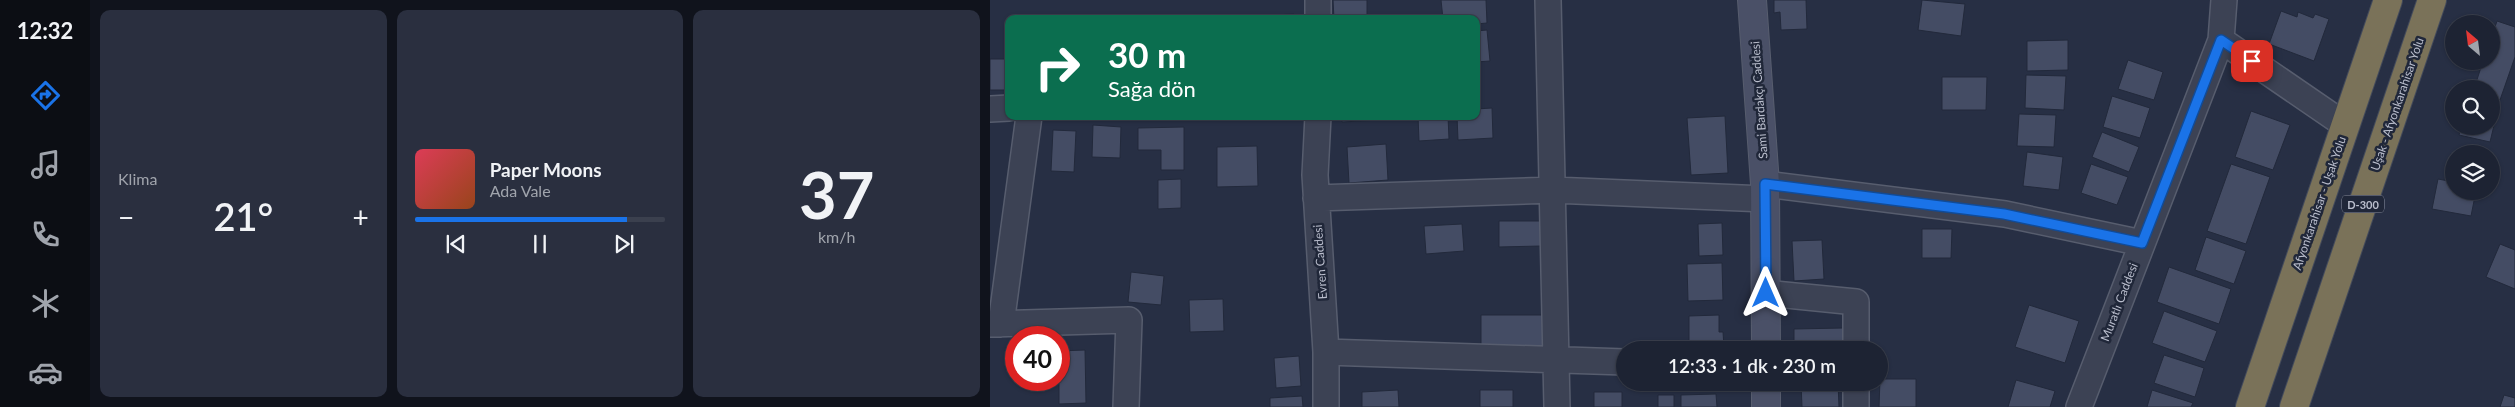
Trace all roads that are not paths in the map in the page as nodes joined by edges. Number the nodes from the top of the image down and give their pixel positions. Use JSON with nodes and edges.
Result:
{"nodes":[{"id":1,"x":1318,"y":0,"type":"edge"},
{"id":2,"x":1548,"y":0,"type":"edge"},
{"id":3,"x":1752,"y":0,"type":"edge"},
{"id":4,"x":2224,"y":0,"type":"edge"},
{"id":5,"x":2388,"y":0,"type":"edge"},
{"id":6,"x":2432,"y":0,"type":"edge"},
{"id":7,"x":1318,"y":15,"type":"edge"},
{"id":8,"x":2221,"y":40,"type":"junction"},
{"id":9,"x":1005,"y":108,"type":"edge"},
{"id":10,"x":990,"y":110,"type":"edge"},
{"id":11,"x":1028,"y":120,"type":"edge"},
{"id":12,"x":1318,"y":120,"type":"edge"},
{"id":13,"x":2345,"y":125,"type":"junction"},
{"id":14,"x":1553,"y":190,"type":"junction"},
{"id":15,"x":1765,"y":191,"type":"junction"},
{"id":16,"x":1316,"y":198,"type":"junction"},
{"id":17,"x":2142,"y":243,"type":"junction"},
{"id":18,"x":1766,"y":293,"type":"junction"},
{"id":19,"x":995,"y":324,"type":"edge"},
{"id":20,"x":1766,"y":341,"type":"edge"},
{"id":21,"x":1856,"y":341,"type":"edge"},
{"id":22,"x":1326,"y":352,"type":"junction"},
{"id":23,"x":1557,"y":359,"type":"junction"},
{"id":24,"x":1616,"y":362,"type":"edge"},
{"id":25,"x":1766,"y":391,"type":"edge"},
{"id":26,"x":1856,"y":391,"type":"edge"},
{"id":27,"x":1126,"y":407,"type":"edge"},
{"id":28,"x":1326,"y":407,"type":"edge"},
{"id":29,"x":1557,"y":407,"type":"edge"},
{"id":30,"x":1766,"y":407,"type":"edge"},
{"id":31,"x":1856,"y":407,"type":"edge"},
{"id":32,"x":2078,"y":407,"type":"edge"},
{"id":33,"x":2250,"y":407,"type":"edge"},
{"id":34,"x":2294,"y":407,"type":"edge"}],
"edges":[{"from":1,"to":7,"type":"street"},
{"from":2,"to":14,"type":"street"},
{"from":3,"to":15,"type":"street","name":"Sami Bardakçı Caddesi"},
{"from":4,"to":8,"type":"street","name":"Muratlı Caddesi"},
{"from":5,"to":13,"type":"highway","name":"Afyonkarahisar - Uşak Yolu"},
{"from":6,"to":34,"type":"highway","name":"Uşak - Afyonkarahisar Yolu","number":"D-300"},
{"from":8,"to":13,"type":"street"},
{"from":8,"to":17,"type":"street","name":"Muratlı Caddesi"},
{"from":9,"to":10,"type":"street"},
{"from":11,"to":19,"type":"street"},
{"from":12,"to":16,"type":"street","name":"Evren Caddesi"},
{"from":13,"to":33,"type":"highway","name":"Afyonkarahisar - Uşak Yolu"},
{"from":14,"to":15,"type":"street"},
{"from":14,"to":16,"type":"street"},
{"from":14,"to":23,"type":"street"},
{"from":15,"to":17,"type":"street"},
{"from":15,"to":18,"type":"street","name":"Sami Bardakçı Caddesi"},
{"from":16,"to":22,"type":"street","name":"Evren Caddesi"},
{"from":17,"to":32,"type":"street","name":"Muratlı Caddesi"},
{"from":18,"to":20,"type":"street","name":"Sami Bardakçı Caddesi"},
{"from":18,"to":21,"type":"street"},
{"from":19,"to":27,"type":"street"},
{"from":22,"to":23,"type":"street"},
{"from":22,"to":28,"type":"street","name":"Evren Caddesi"},
{"from":23,"to":24,"type":"street"},
{"from":23,"to":29,"type":"street"},
{"from":25,"to":30,"type":"street"},
{"from":26,"to":31,"type":"street"}]}
